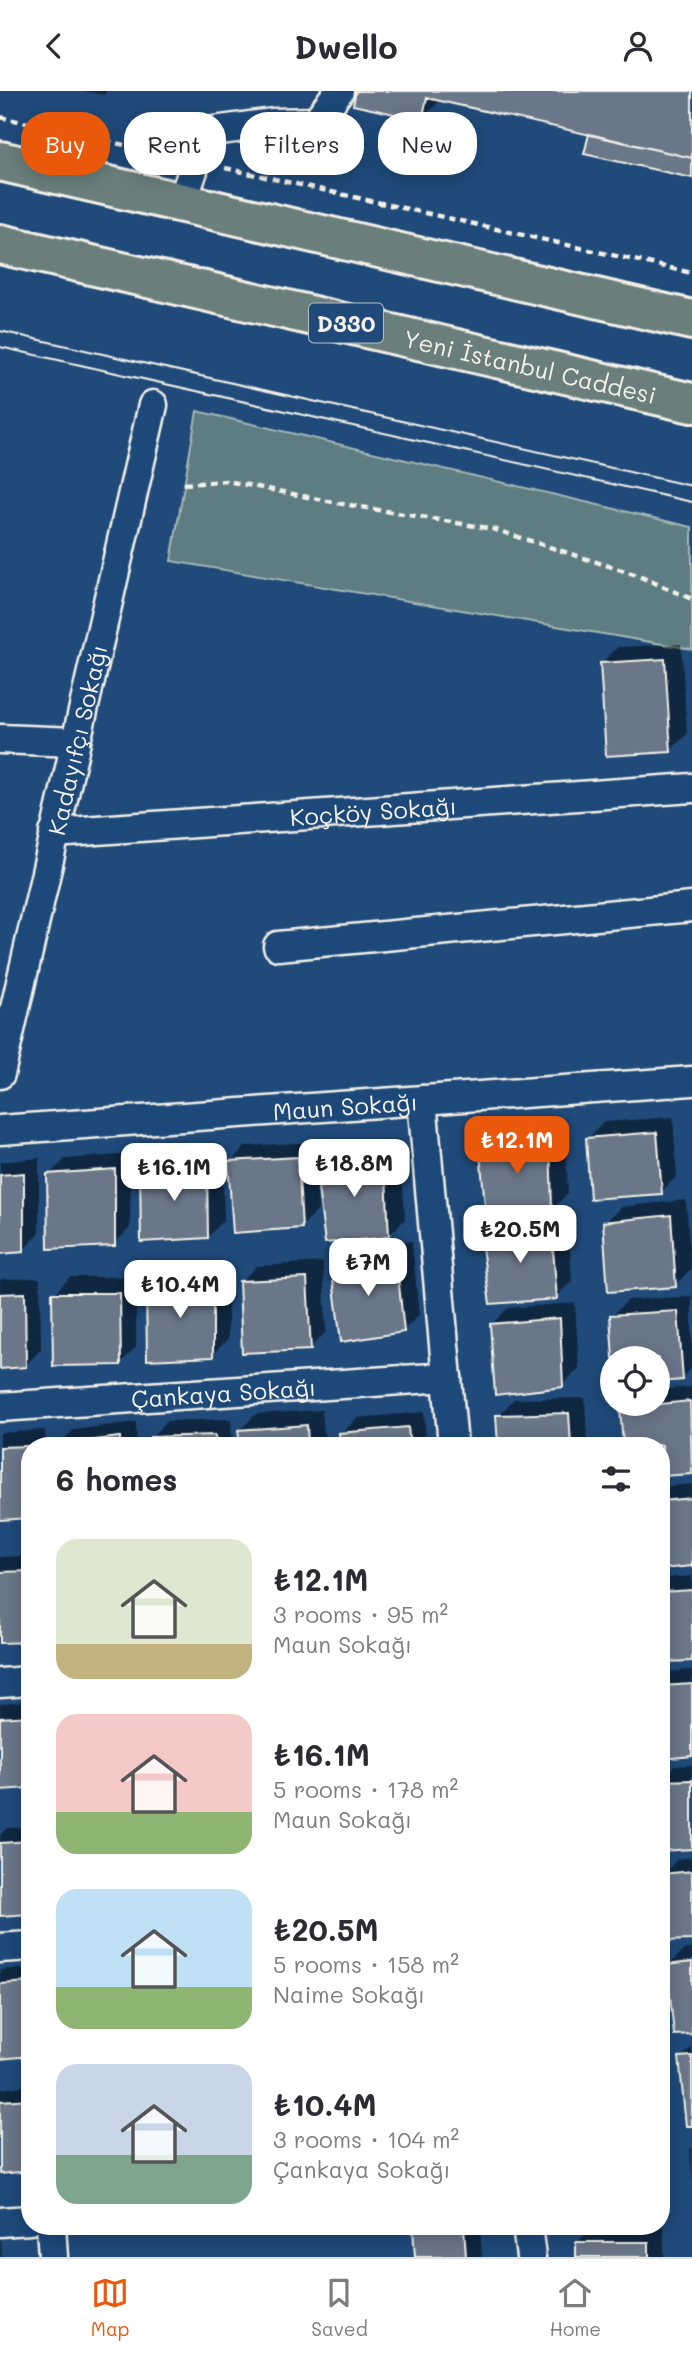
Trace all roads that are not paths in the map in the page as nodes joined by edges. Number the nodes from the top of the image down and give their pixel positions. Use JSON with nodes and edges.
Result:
{"nodes":[{"id":1,"x":339,"y":91,"type":"edge"},
{"id":2,"x":0,"y":161,"type":"edge"},
{"id":3,"x":182,"y":203,"type":"junction"},
{"id":4,"x":0,"y":244,"type":"edge"},
{"id":5,"x":692,"y":320,"type":"edge"},
{"id":6,"x":692,"y":403,"type":"edge"},
{"id":7,"x":153,"y":405,"type":"dead end"},
{"id":8,"x":0,"y":739,"type":"edge"},
{"id":9,"x":75,"y":742,"type":"junction"},
{"id":10,"x":692,"y":787,"type":"edge"},
{"id":11,"x":54,"y":833,"type":"junction"},
{"id":12,"x":692,"y":907,"type":"edge"},
{"id":13,"x":278,"y":946,"type":"dead end"},
{"id":14,"x":0,"y":1074,"type":"edge"},
{"id":15,"x":692,"y":1081,"type":"edge"},
{"id":16,"x":422,"y":1100,"type":"junction"},
{"id":17,"x":0,"y":1130,"type":"edge"},
{"id":18,"x":447,"y":1377,"type":"junction"},
{"id":19,"x":0,"y":1407,"type":"edge"},
{"id":20,"x":452,"y":1437,"type":"edge"},
{"id":21,"x":21,"y":1682,"type":"edge"},
{"id":22,"x":0,"y":1683,"type":"edge"},
{"id":23,"x":21,"y":1947,"type":"edge"},
{"id":24,"x":0,"y":1948,"type":"edge"},
{"id":25,"x":21,"y":2221,"type":"edge"},
{"id":26,"x":0,"y":2222,"type":"edge"},
{"id":27,"x":52,"y":2235,"type":"edge"},
{"id":28,"x":528,"y":2235,"type":"edge"},
{"id":29,"x":53,"y":2257,"type":"edge"},
{"id":30,"x":531,"y":2257,"type":"edge"}],
"edges":[{"from":1,"to":3,"type":"street"},
{"from":2,"to":3,"type":"highway"},
{"from":3,"to":5,"type":"highway"},
{"from":4,"to":6,"type":"highway","name":"Yeni İstanbul Caddesi","number":"D330"},
{"from":7,"to":9,"type":"street","name":"Kadayıfçı Sokağı"},
{"from":8,"to":9,"type":"street"},
{"from":9,"to":11,"type":"street","name":"Kadayıfçı Sokağı"},
{"from":10,"to":11,"type":"street","name":"Koçköy Sokağı"},
{"from":11,"to":14,"type":"street","name":"Kadayıfçı Sokağı"},
{"from":12,"to":13,"type":"street"},
{"from":15,"to":16,"type":"street","name":"Maun Sokağı"},
{"from":16,"to":17,"type":"street","name":"Maun Sokağı"},
{"from":16,"to":18,"type":"street"},
{"from":18,"to":19,"type":"street","name":"Çankaya Sokağı"},
{"from":18,"to":20,"type":"street"},
{"from":21,"to":22,"type":"street"},
{"from":23,"to":24,"type":"street"},
{"from":25,"to":26,"type":"street"},
{"from":27,"to":29,"type":"street"},
{"from":28,"to":30,"type":"street"}]}
